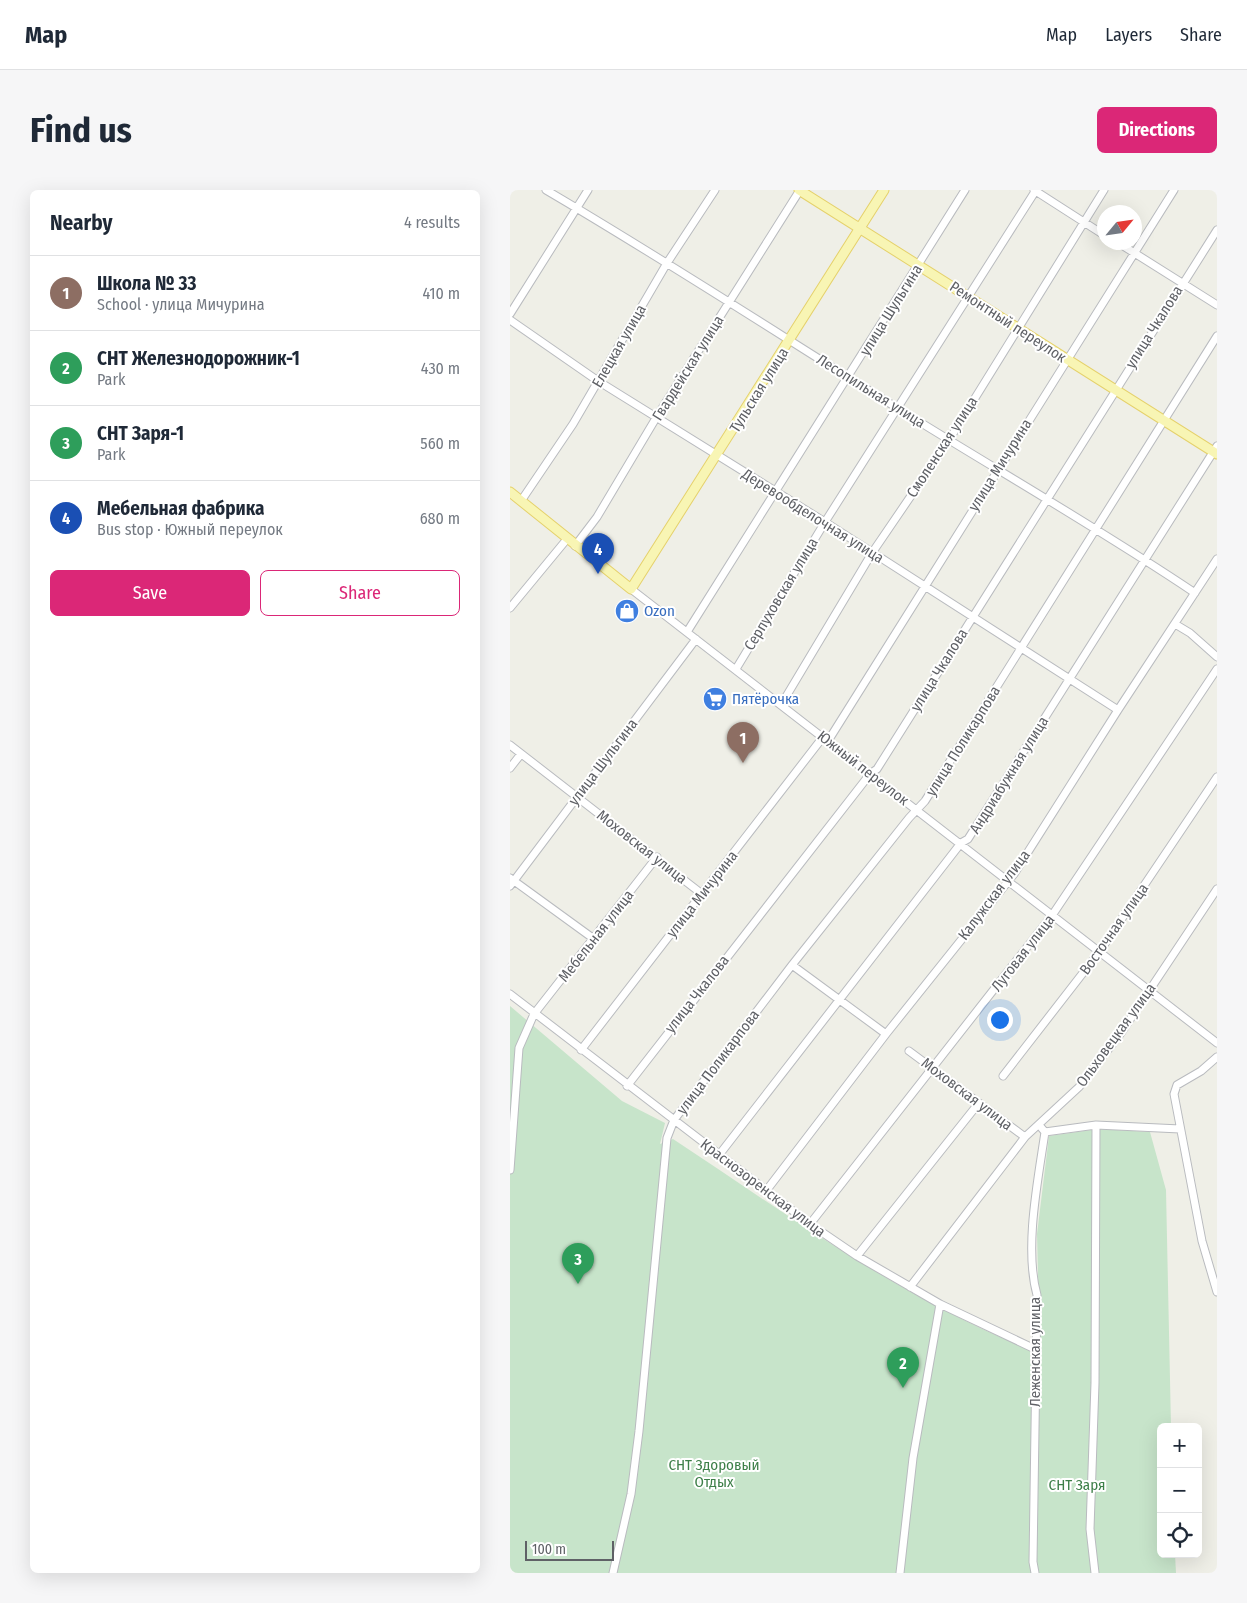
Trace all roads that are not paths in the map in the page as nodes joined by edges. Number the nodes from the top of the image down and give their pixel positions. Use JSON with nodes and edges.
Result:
{"nodes":[{"id":1,"x":546,"y":190,"type":"edge"},
{"id":2,"x":588,"y":190,"type":"edge"},
{"id":3,"x":715,"y":190,"type":"edge"},
{"id":4,"x":800,"y":190,"type":"edge"},
{"id":5,"x":884,"y":190,"type":"edge"},
{"id":6,"x":965,"y":190,"type":"edge"},
{"id":7,"x":1035,"y":190,"type":"edge"},
{"id":8,"x":1104,"y":190,"type":"edge"},
{"id":9,"x":1174,"y":190,"type":"edge"},
{"id":10,"x":576,"y":208,"type":"junction"},
{"id":11,"x":1083,"y":222,"type":"junction"},
{"id":12,"x":859,"y":229,"type":"junction"},
{"id":13,"x":1217,"y":230,"type":"edge"},
{"id":14,"x":1097,"y":231,"type":"edge"},
{"id":15,"x":1131,"y":250,"type":"edge"},
{"id":16,"x":1134,"y":252,"type":"junction"},
{"id":17,"x":668,"y":263,"type":"junction"},
{"id":18,"x":918,"y":265,"type":"junction"},
{"id":19,"x":1182,"y":284,"type":"junction"},
{"id":20,"x":970,"y":296,"type":"junction"},
{"id":21,"x":730,"y":301,"type":"junction"},
{"id":22,"x":1217,"y":305,"type":"edge"},
{"id":23,"x":510,"y":314,"type":"edge"},
{"id":24,"x":510,"y":320,"type":"edge"},
{"id":25,"x":1018,"y":327,"type":"junction"},
{"id":26,"x":1217,"y":336,"type":"edge"},
{"id":27,"x":790,"y":340,"type":"junction"},
{"id":28,"x":1066,"y":359,"type":"junction"},
{"id":29,"x":850,"y":377,"type":"junction"},
{"id":30,"x":598,"y":381,"type":"junction"},
{"id":31,"x":1115,"y":390,"type":"junction"},
{"id":32,"x":899,"y":409,"type":"junction"},
{"id":33,"x":656,"y":418,"type":"junction"},
{"id":34,"x":1164,"y":421,"type":"junction"},
{"id":35,"x":949,"y":440,"type":"junction"},
{"id":36,"x":1216,"y":450,"type":"edge"},
{"id":37,"x":717,"y":456,"type":"junction"},
{"id":38,"x":997,"y":470,"type":"junction"},
{"id":39,"x":510,"y":492,"type":"edge"},
{"id":40,"x":776,"y":493,"type":"junction"},
{"id":41,"x":1046,"y":500,"type":"junction"},
{"id":42,"x":521,"y":501,"type":"junction"},
{"id":43,"x":825,"y":522,"type":"junction"},
{"id":44,"x":1095,"y":530,"type":"junction"},
{"id":45,"x":567,"y":539,"type":"junction"},
{"id":46,"x":575,"y":546,"type":"junction"},
{"id":47,"x":872,"y":553,"type":"junction"},
{"id":48,"x":1217,"y":559,"type":"edge"},
{"id":49,"x":1145,"y":560,"type":"junction"},
{"id":50,"x":924,"y":586,"type":"junction"},
{"id":51,"x":631,"y":589,"type":"junction"},
{"id":52,"x":1196,"y":593,"type":"junction"},
{"id":53,"x":510,"y":608,"type":"edge"},
{"id":54,"x":973,"y":616,"type":"junction"},
{"id":55,"x":1175,"y":624,"type":"junction"},
{"id":56,"x":687,"y":632,"type":"junction"},
{"id":57,"x":696,"y":639,"type":"junction"},
{"id":58,"x":1021,"y":647,"type":"junction"},
{"id":59,"x":1217,"y":657,"type":"edge"},
{"id":60,"x":736,"y":669,"type":"junction"},
{"id":61,"x":1217,"y":669,"type":"edge"},
{"id":62,"x":1070,"y":678,"type":"junction"},
{"id":63,"x":781,"y":704,"type":"junction"},
{"id":64,"x":1118,"y":710,"type":"junction"},
{"id":65,"x":825,"y":739,"type":"junction"},
{"id":66,"x":510,"y":745,"type":"edge"},
{"id":67,"x":521,"y":754,"type":"junction"},
{"id":68,"x":510,"y":768,"type":"edge"},
{"id":69,"x":870,"y":774,"type":"junction"},
{"id":70,"x":1217,"y":776,"type":"edge"},
{"id":71,"x":577,"y":796,"type":"junction"},
{"id":72,"x":917,"y":810,"type":"junction"},
{"id":73,"x":961,"y":843,"type":"junction"},
{"id":74,"x":657,"y":857,"type":"junction"},
{"id":75,"x":1009,"y":880,"type":"junction"},
{"id":76,"x":511,"y":881,"type":"edge"},
{"id":77,"x":1217,"y":889,"type":"edge"},
{"id":78,"x":702,"y":894,"type":"junction"},
{"id":79,"x":1054,"y":914,"type":"junction"},
{"id":80,"x":594,"y":939,"type":"junction"},
{"id":81,"x":1100,"y":951,"type":"junction"},
{"id":82,"x":792,"y":965,"type":"junction"},
{"id":83,"x":1150,"y":989,"type":"junction"},
{"id":84,"x":510,"y":994,"type":"edge"},
{"id":85,"x":840,"y":999,"type":"junction"},
{"id":86,"x":534,"y":1014,"type":"junction"},
{"id":87,"x":886,"y":1034,"type":"junction"},
{"id":88,"x":1217,"y":1043,"type":"edge"},
{"id":89,"x":581,"y":1050,"type":"junction"},
{"id":90,"x":909,"y":1051,"type":"dead end"},
{"id":91,"x":1217,"y":1057,"type":"edge"},
{"id":92,"x":932,"y":1068,"type":"junction"},
{"id":93,"x":1002,"y":1076,"type":"dead end"},
{"id":94,"x":627,"y":1086,"type":"junction"},
{"id":95,"x":978,"y":1104,"type":"junction"},
{"id":96,"x":674,"y":1120,"type":"junction"},
{"id":97,"x":1039,"y":1125,"type":"junction"},
{"id":98,"x":1096,"y":1125,"type":"junction"},
{"id":99,"x":1180,"y":1129,"type":"junction"},
{"id":100,"x":1045,"y":1132,"type":"junction"},
{"id":101,"x":1025,"y":1137,"type":"junction"},
{"id":102,"x":719,"y":1155,"type":"junction"},
{"id":103,"x":510,"y":1170,"type":"edge"},
{"id":104,"x":766,"y":1191,"type":"junction"},
{"id":105,"x":810,"y":1224,"type":"junction"},
{"id":106,"x":858,"y":1256,"type":"junction"},
{"id":107,"x":910,"y":1287,"type":"junction"},
{"id":108,"x":1217,"y":1292,"type":"edge"},
{"id":109,"x":940,"y":1304,"type":"junction"},
{"id":110,"x":1037,"y":1350,"type":"junction"},
{"id":111,"x":614,"y":1573,"type":"edge"},
{"id":112,"x":900,"y":1573,"type":"edge"},
{"id":113,"x":1035,"y":1573,"type":"edge"},
{"id":114,"x":1096,"y":1573,"type":"edge"}],
"edges":[{"from":1,"to":10,"type":"street","name":"Лесопильная улица"},
{"from":2,"to":10,"type":"street"},
{"from":3,"to":17,"type":"street","name":"Елецкая улица"},
{"from":4,"to":12,"type":"main road","name":"Ремонтный переулок"},
{"from":4,"to":21,"type":"street","name":"Гвардейская улица"},
{"from":5,"to":12,"type":"main road","name":"Тульская улица"},
{"from":6,"to":18,"type":"street","name":"улица Шульгина"},
{"from":7,"to":11,"type":"street"},
{"from":7,"to":20,"type":"street","name":"Серпуховская улица"},
{"from":8,"to":11,"type":"street","name":"Смоленская улица"},
{"from":9,"to":16,"type":"street","name":"улица Мичурина"},
{"from":10,"to":17,"type":"street","name":"Лесопильная улица"},
{"from":10,"to":23,"type":"street"},
{"from":11,"to":14,"type":"street"},
{"from":11,"to":25,"type":"street","name":"Смоленская улица"},
{"from":12,"to":18,"type":"main road","name":"Ремонтный переулок"},
{"from":12,"to":27,"type":"main road","name":"Тульская улица"},
{"from":13,"to":19,"type":"street","name":"улица Чкалова"},
{"from":15,"to":16,"type":"street"},
{"from":16,"to":19,"type":"street"},
{"from":16,"to":28,"type":"street","name":"улица Мичурина"},
{"from":17,"to":21,"type":"street","name":"Лесопильная улица"},
{"from":17,"to":30,"type":"street","name":"Елецкая улица"},
{"from":18,"to":20,"type":"main road","name":"Ремонтный переулок"},
{"from":18,"to":29,"type":"street","name":"улица Шульгина"},
{"from":19,"to":22,"type":"street"},
{"from":19,"to":31,"type":"street","name":"улица Чкалова"},
{"from":20,"to":25,"type":"main road","name":"Ремонтный переулок"},
{"from":20,"to":32,"type":"street","name":"Серпуховская улица"},
{"from":21,"to":27,"type":"street","name":"Лесопильная улица"},
{"from":21,"to":33,"type":"street","name":"Гвардейская улица"},
{"from":24,"to":30,"type":"street","name":"Деревообделочная улица"},
{"from":25,"to":28,"type":"main road","name":"Ремонтный переулок"},
{"from":25,"to":35,"type":"street","name":"Смоленская улица"},
{"from":26,"to":34,"type":"street","name":"улица Поликарпова"},
{"from":27,"to":29,"type":"street","name":"Лесопильная улица"},
{"from":27,"to":37,"type":"main road","name":"Тульская улица"},
{"from":28,"to":31,"type":"main road","name":"Ремонтный переулок"},
{"from":28,"to":38,"type":"street","name":"улица Мичурина"},
{"from":29,"to":32,"type":"street","name":"Лесопильная улица"},
{"from":29,"to":40,"type":"street","name":"улица Шульгина"},
{"from":30,"to":33,"type":"street","name":"Деревообделочная улица"},
{"from":30,"to":42,"type":"street","name":"Елецкая улица"},
{"from":31,"to":34,"type":"main road","name":"Ремонтный переулок"},
{"from":31,"to":41,"type":"street","name":"улица Чкалова"},
{"from":32,"to":35,"type":"street","name":"Лесопильная улица"},
{"from":32,"to":43,"type":"street","name":"Серпуховская улица"},
{"from":33,"to":37,"type":"street","name":"Деревообделочная улица"},
{"from":33,"to":46,"type":"street","name":"Гвардейская улица"},
{"from":34,"to":36,"type":"main road","name":"Ремонтный переулок"},
{"from":34,"to":44,"type":"street","name":"улица Поликарпова"},
{"from":35,"to":38,"type":"street","name":"Лесопильная улица"},
{"from":35,"to":47,"type":"street","name":"Смоленская улица"},
{"from":36,"to":49,"type":"street","name":"Андриабужная улица"},
{"from":37,"to":40,"type":"street","name":"Деревообделочная улица"},
{"from":37,"to":51,"type":"main road","name":"Тульская улица"},
{"from":38,"to":41,"type":"street","name":"Лесопильная улица"},
{"from":38,"to":50,"type":"street","name":"улица Мичурина"},
{"from":39,"to":42,"type":"main road","name":"Южный переулок"},
{"from":40,"to":43,"type":"street","name":"Деревообделочная улица"},
{"from":40,"to":56,"type":"street","name":"улица Шульгина"},
{"from":41,"to":44,"type":"street","name":"Лесопильная улица"},
{"from":41,"to":54,"type":"street","name":"улица Чкалова"},
{"from":42,"to":45,"type":"main road","name":"Южный переулок"},
{"from":43,"to":47,"type":"street","name":"Деревообделочная улица"},
{"from":43,"to":60,"type":"street","name":"Серпуховская улица"},
{"from":44,"to":49,"type":"street","name":"Лесопильная улица"},
{"from":44,"to":58,"type":"street","name":"улица Поликарпова"},
{"from":45,"to":46,"type":"main road","name":"Южный переулок"},
{"from":45,"to":53,"type":"street"},
{"from":46,"to":51,"type":"main road","name":"Южный переулок"},
{"from":47,"to":50,"type":"street","name":"Деревообделочная улица"},
{"from":47,"to":63,"type":"street","name":"Смоленская улица"},
{"from":48,"to":52,"type":"street","name":"Калужская улица"},
{"from":49,"to":52,"type":"street","name":"Лесопильная улица"},
{"from":49,"to":62,"type":"street","name":"Андриабужная улица"},
{"from":50,"to":54,"type":"street","name":"Деревообделочная улица"},
{"from":50,"to":65,"type":"street","name":"улица Мичурина"},
{"from":51,"to":56,"type":"street","name":"Южный переулок"},
{"from":52,"to":55,"type":"street","name":"Калужская улица"},
{"from":54,"to":58,"type":"street","name":"Деревообделочная улица"},
{"from":54,"to":69,"type":"street","name":"улица Чкалова"},
{"from":55,"to":59,"type":"street"},
{"from":55,"to":64,"type":"street","name":"Калужская улица"},
{"from":56,"to":57,"type":"street","name":"Южный переулок"},
{"from":57,"to":60,"type":"street","name":"Южный переулок"},
{"from":57,"to":71,"type":"street","name":"улица Шульгина"},
{"from":58,"to":62,"type":"street","name":"Деревообделочная улица"},
{"from":58,"to":72,"type":"street","name":"улица Поликарпова"},
{"from":60,"to":63,"type":"street","name":"Южный переулок"},
{"from":61,"to":79,"type":"street","name":"Луговая улица"},
{"from":62,"to":64,"type":"street","name":"Деревообделочная улица"},
{"from":62,"to":73,"type":"street","name":"Андриабужная улица"},
{"from":63,"to":65,"type":"street","name":"Южный переулок"},
{"from":64,"to":75,"type":"street","name":"Калужская улица"},
{"from":65,"to":69,"type":"street","name":"Южный переулок"},
{"from":65,"to":78,"type":"street","name":"улица Мичурина"},
{"from":66,"to":67,"type":"street","name":"Моховская улица"},
{"from":67,"to":68,"type":"street"},
{"from":67,"to":71,"type":"street","name":"Моховская улица"},
{"from":69,"to":72,"type":"street","name":"Южный переулок"},
{"from":69,"to":94,"type":"street","name":"улица Чкалова"},
{"from":70,"to":81,"type":"street","name":"Восточная улица"},
{"from":71,"to":74,"type":"street","name":"Моховская улица"},
{"from":71,"to":76,"type":"street","name":"улица Шульгина"},
{"from":72,"to":73,"type":"street","name":"Южный переулок"},
{"from":72,"to":82,"type":"street","name":"улица Поликарпова"},
{"from":73,"to":75,"type":"street","name":"Южный переулок"},
{"from":73,"to":85,"type":"street","name":"Андриабужная улица"},
{"from":74,"to":78,"type":"street","name":"Моховская улица"},
{"from":74,"to":80,"type":"street","name":"Мебельная улица"},
{"from":75,"to":79,"type":"street","name":"Южный переулок"},
{"from":75,"to":87,"type":"street","name":"Калужская улица"},
{"from":76,"to":80,"type":"street"},
{"from":77,"to":83,"type":"street","name":"Ольховецкая улица"},
{"from":78,"to":89,"type":"street","name":"улица Мичурина"},
{"from":79,"to":81,"type":"street","name":"Южный переулок"},
{"from":79,"to":92,"type":"street","name":"Луговая улица"},
{"from":80,"to":86,"type":"street","name":"Мебельная улица"},
{"from":81,"to":83,"type":"street","name":"Южный переулок"},
{"from":81,"to":93,"type":"street","name":"Восточная улица"},
{"from":82,"to":85,"type":"street"},
{"from":82,"to":96,"type":"street","name":"улица Поликарпова"},
{"from":83,"to":88,"type":"street","name":"Южный переулок"},
{"from":83,"to":97,"type":"street","name":"Ольховецкая улица"},
{"from":84,"to":86,"type":"street","name":"Краснозоренская улица"},
{"from":85,"to":87,"type":"street"},
{"from":85,"to":102,"type":"street","name":"Андриабужная улица"},
{"from":86,"to":89,"type":"street","name":"Краснозоренская улица"},
{"from":86,"to":103,"type":"street","name":"Мебельная улица"},
{"from":87,"to":104,"type":"street","name":"Калужская улица"},
{"from":89,"to":94,"type":"street","name":"Краснозоренская улица"},
{"from":90,"to":92,"type":"street","name":"Моховская улица"},
{"from":91,"to":99,"type":"street"},
{"from":92,"to":95,"type":"street","name":"Моховская улица"},
{"from":92,"to":105,"type":"street","name":"Луговая улица"},
{"from":94,"to":96,"type":"street","name":"Краснозоренская улица"},
{"from":95,"to":101,"type":"street","name":"Моховская улица"},
{"from":95,"to":106,"type":"street"},
{"from":96,"to":102,"type":"street","name":"Краснозоренская улица"},
{"from":96,"to":111,"type":"street","name":"улица Поликарпова"},
{"from":97,"to":100,"type":"street"},
{"from":97,"to":101,"type":"street","name":"Ольховецкая улица"},
{"from":98,"to":99,"type":"street"},
{"from":98,"to":100,"type":"street"},
{"from":98,"to":114,"type":"street"},
{"from":99,"to":108,"type":"street"},
{"from":100,"to":110,"type":"street","name":"Леженская улица"},
{"from":101,"to":107,"type":"street","name":"Ольховецкая улица"},
{"from":102,"to":104,"type":"street","name":"Краснозоренская улица"},
{"from":104,"to":105,"type":"street","name":"Краснозоренская улица"},
{"from":105,"to":106,"type":"street","name":"Краснозоренская улица"},
{"from":106,"to":107,"type":"street","name":"Краснозоренская улица"},
{"from":107,"to":109,"type":"street","name":"Краснозоренская улица"},
{"from":109,"to":110,"type":"street","name":"Краснозоренская улица"},
{"from":109,"to":112,"type":"street"},
{"from":110,"to":113,"type":"street","name":"Леженская улица"}]}
